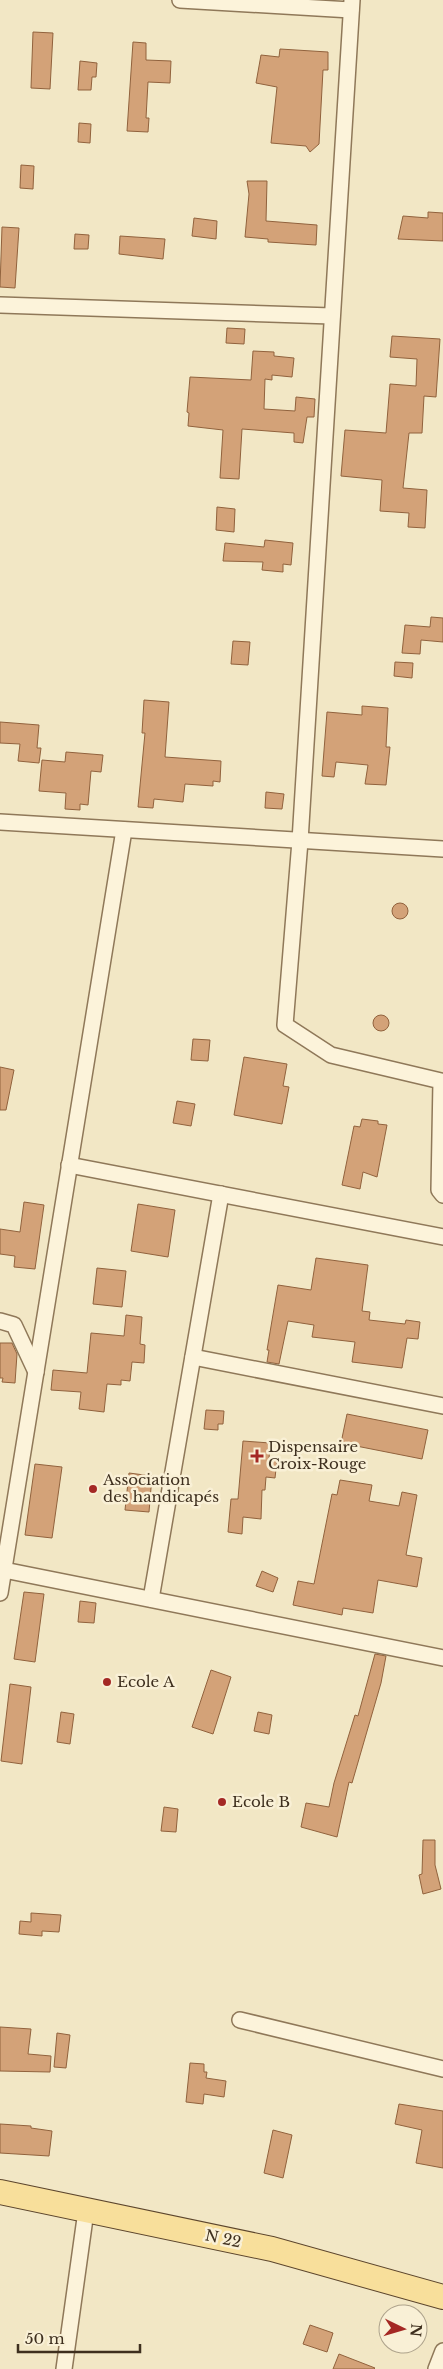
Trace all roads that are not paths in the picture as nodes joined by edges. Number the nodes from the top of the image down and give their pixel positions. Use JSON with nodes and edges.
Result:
{"nodes":[{"id":1,"x":180,"y":0,"type":"edge"},
{"id":2,"x":352,"y":5,"type":"edge"},
{"id":3,"x":0,"y":306,"type":"edge"},
{"id":4,"x":332,"y":316,"type":"junction"},
{"id":5,"x":0,"y":822,"type":"edge"},
{"id":6,"x":124,"y":830,"type":"junction"},
{"id":7,"x":300,"y":841,"type":"junction"},
{"id":8,"x":443,"y":849,"type":"edge"},
{"id":9,"x":442,"y":1081,"type":"edge"},
{"id":10,"x":69,"y":1166,"type":"junction"},
{"id":11,"x":221,"y":1194,"type":"junction"},
{"id":12,"x":443,"y":1195,"type":"edge"},
{"id":13,"x":443,"y":1238,"type":"edge"},
{"id":14,"x":0,"y":1321,"type":"edge"},
{"id":15,"x":193,"y":1357,"type":"junction"},
{"id":16,"x":36,"y":1372,"type":"junction"},
{"id":17,"x":443,"y":1406,"type":"edge"},
{"id":18,"x":4,"y":1570,"type":"junction"},
{"id":19,"x":0,"y":1593,"type":"edge"},
{"id":20,"x":151,"y":1599,"type":"junction"},
{"id":21,"x":443,"y":1658,"type":"edge"},
{"id":22,"x":240,"y":2020,"type":"dead end"},
{"id":23,"x":443,"y":2069,"type":"edge"},
{"id":24,"x":0,"y":2192,"type":"edge"},
{"id":25,"x":86,"y":2211,"type":"junction"},
{"id":26,"x":443,"y":2297,"type":"edge"},
{"id":27,"x":443,"y":2351,"type":"edge"},
{"id":28,"x":64,"y":2369,"type":"edge"},
{"id":29,"x":436,"y":2369,"type":"edge"}],
"edges":[{"from":1,"to":2,"type":"street"},
{"from":2,"to":4,"type":"street"},
{"from":3,"to":4,"type":"street"},
{"from":4,"to":7,"type":"street"},
{"from":5,"to":6,"type":"street"},
{"from":6,"to":7,"type":"street"},
{"from":6,"to":10,"type":"street"},
{"from":7,"to":8,"type":"street"},
{"from":7,"to":9,"type":"street"},
{"from":9,"to":12,"type":"street"},
{"from":10,"to":11,"type":"street"},
{"from":10,"to":16,"type":"street"},
{"from":11,"to":13,"type":"street"},
{"from":11,"to":15,"type":"street"},
{"from":14,"to":16,"type":"street"},
{"from":15,"to":17,"type":"street"},
{"from":15,"to":20,"type":"street"},
{"from":16,"to":18,"type":"street"},
{"from":18,"to":19,"type":"street"},
{"from":18,"to":20,"type":"street"},
{"from":20,"to":21,"type":"street"},
{"from":22,"to":23,"type":"street"},
{"from":24,"to":25,"type":"main road","name":"N 22","number":"N 22"},
{"from":25,"to":26,"type":"main road","name":"N 22","number":"N 22"},
{"from":25,"to":28,"type":"street"},
{"from":27,"to":29,"type":"street"}]}
